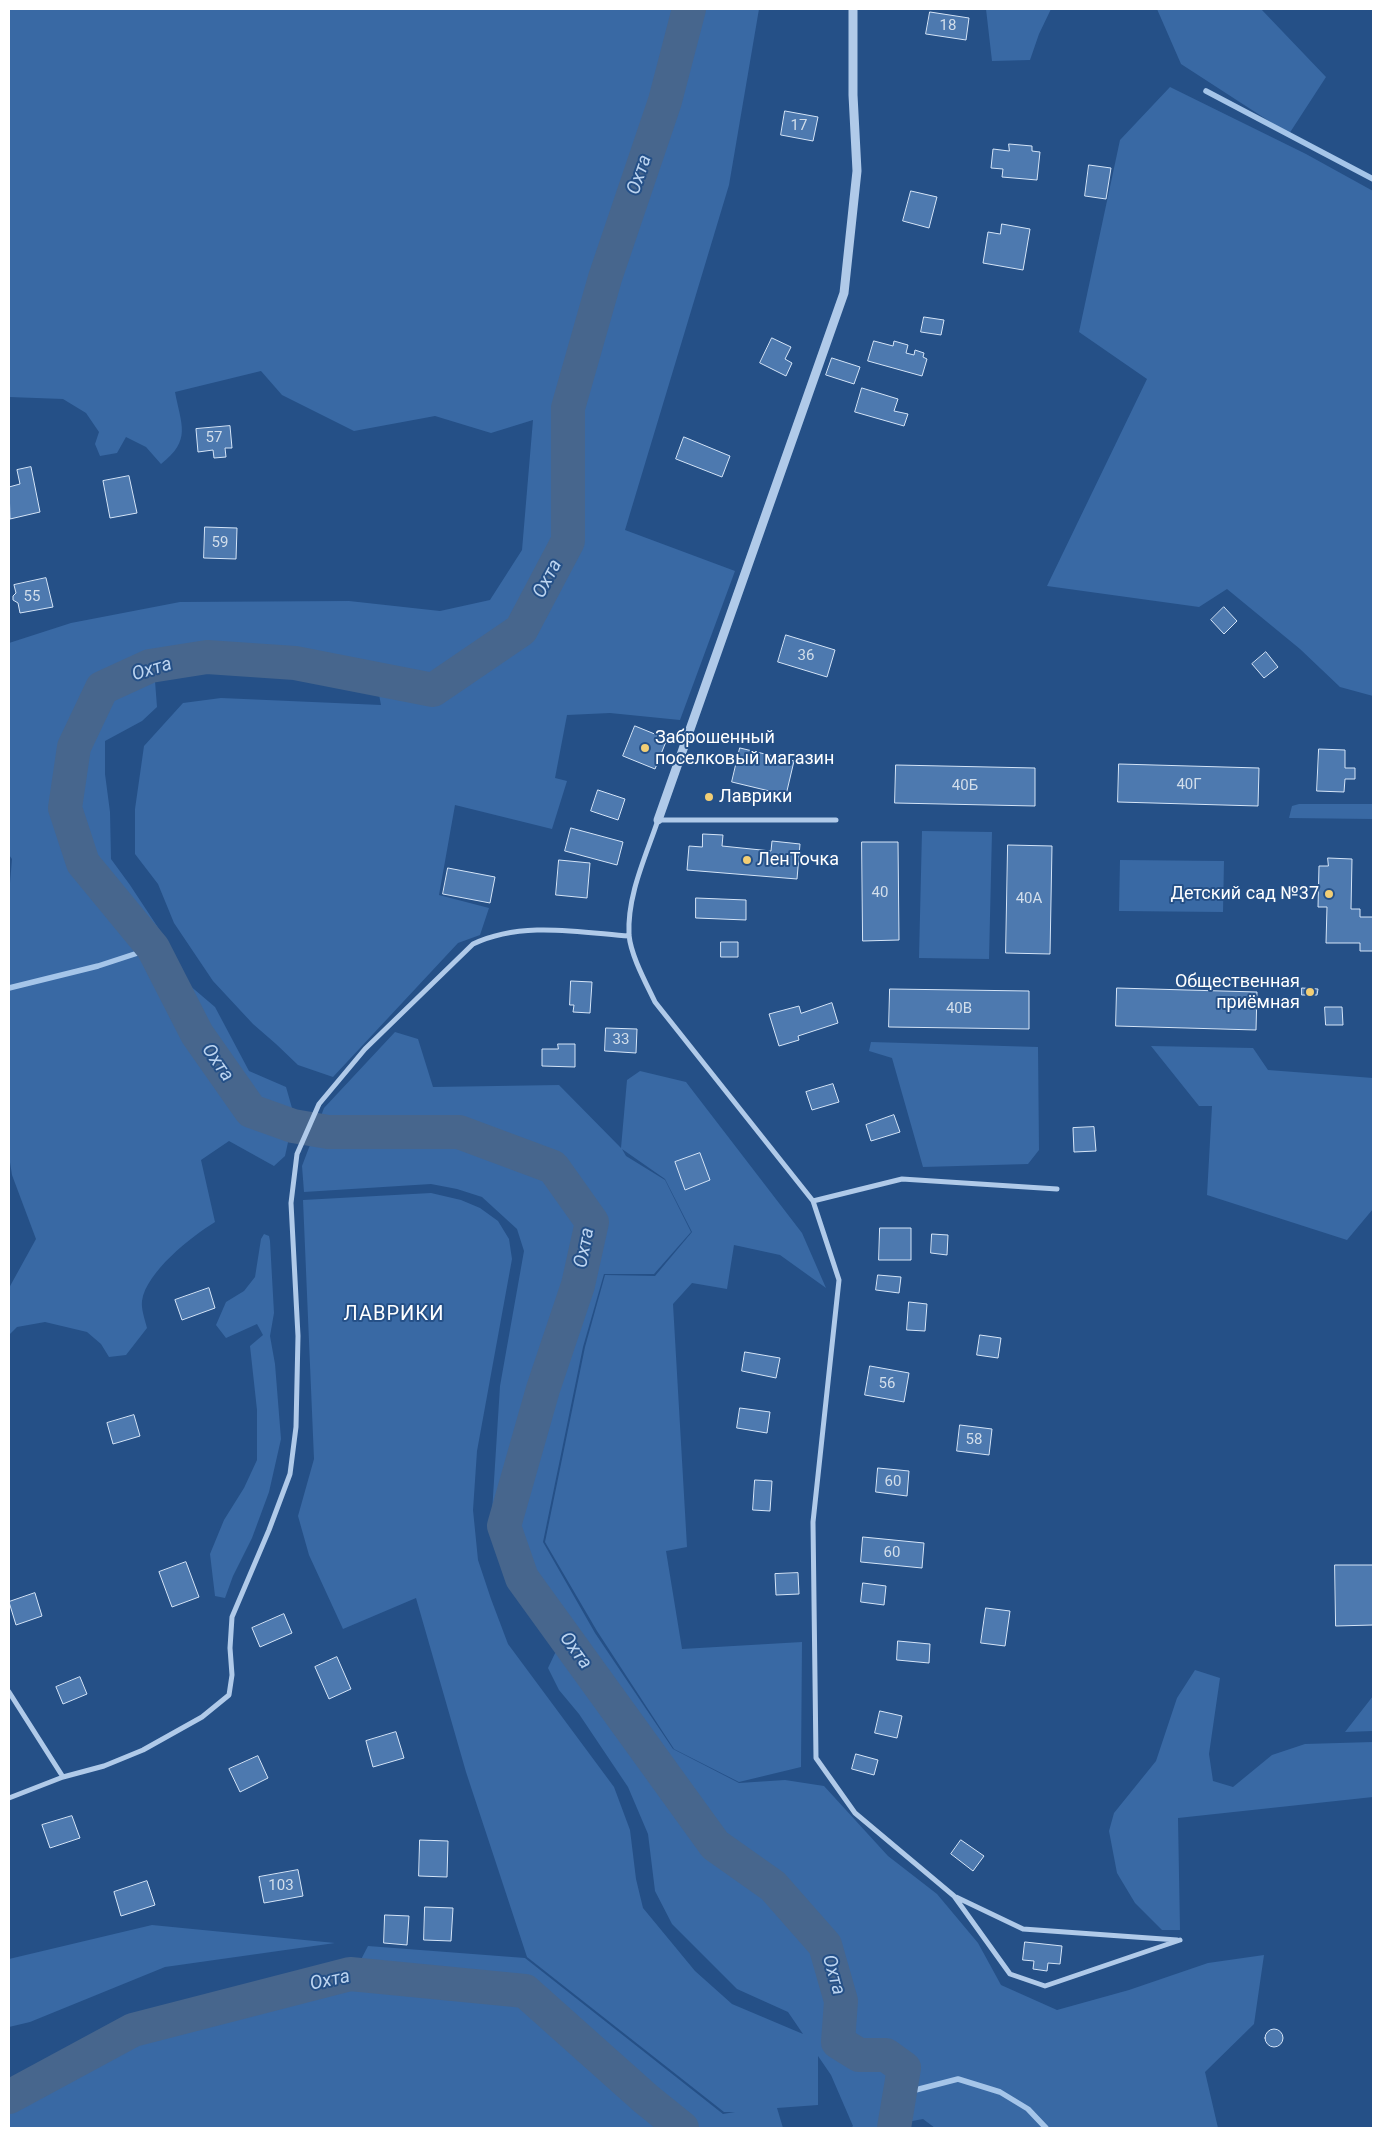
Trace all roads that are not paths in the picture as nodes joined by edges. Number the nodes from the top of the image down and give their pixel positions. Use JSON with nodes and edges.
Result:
{"nodes":[{"id":1,"x":853,"y":9,"type":"edge"},
{"id":2,"x":658,"y":820,"type":"junction"},
{"id":3,"x":836,"y":820,"type":"dead end"},
{"id":4,"x":629,"y":936,"type":"junction"},
{"id":5,"x":1057,"y":1189,"type":"dead end"},
{"id":6,"x":813,"y":1200,"type":"junction"},
{"id":7,"x":9,"y":1692,"type":"edge"},
{"id":8,"x":63,"y":1777,"type":"junction"},
{"id":9,"x":9,"y":1798,"type":"edge"},
{"id":10,"x":954,"y":1896,"type":"junction"}],
"edges":[{"from":1,"to":2,"type":"street"},
{"from":2,"to":3,"type":"street"},
{"from":2,"to":4,"type":"street"},
{"from":4,"to":6,"type":"street"},
{"from":4,"to":8,"type":"street"},
{"from":5,"to":6,"type":"street"},
{"from":6,"to":10,"type":"street"},
{"from":7,"to":8,"type":"street"},
{"from":8,"to":9,"type":"street"},
{"from":10,"to":10,"type":"street"}]}
